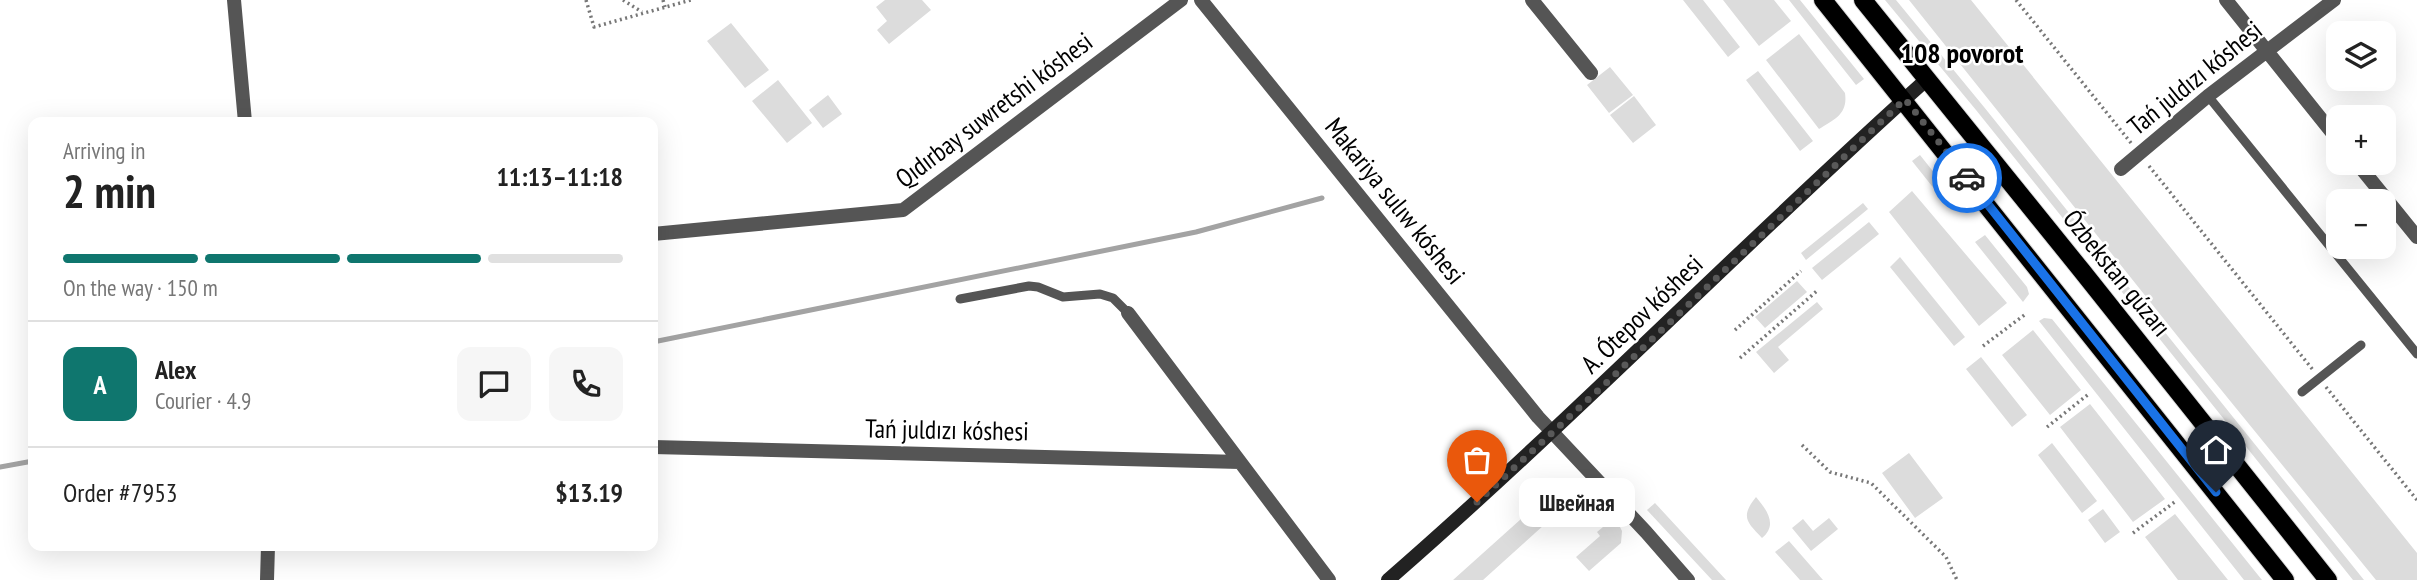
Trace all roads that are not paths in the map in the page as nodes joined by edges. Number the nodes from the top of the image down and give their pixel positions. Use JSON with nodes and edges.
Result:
{"nodes":[{"id":1,"x":234,"y":0,"type":"edge"},
{"id":2,"x":1181,"y":0,"type":"edge"},
{"id":3,"x":1201,"y":0,"type":"edge"},
{"id":4,"x":1532,"y":0,"type":"edge"},
{"id":5,"x":1823,"y":0,"type":"edge"},
{"id":6,"x":1863,"y":0,"type":"edge"},
{"id":7,"x":2226,"y":0,"type":"edge"},
{"id":8,"x":2334,"y":0,"type":"edge"},
{"id":9,"x":2266,"y":52,"type":"junction"},
{"id":10,"x":1591,"y":73,"type":"dead end"},
{"id":11,"x":1926,"y":80,"type":"junction"},
{"id":12,"x":2208,"y":96,"type":"junction"},
{"id":13,"x":1905,"y":99,"type":"junction"},
{"id":14,"x":245,"y":117,"type":"edge"},
{"id":15,"x":2326,"y":125,"type":"edge"},
{"id":16,"x":2121,"y":169,"type":"dead end"},
{"id":17,"x":2367,"y":175,"type":"edge"},
{"id":18,"x":658,"y":234,"type":"edge"},
{"id":19,"x":2417,"y":237,"type":"edge"},
{"id":20,"x":960,"y":299,"type":"dead end"},
{"id":21,"x":1128,"y":313,"type":"joint"},
{"id":22,"x":2361,"y":345,"type":"dead end"},
{"id":23,"x":2417,"y":354,"type":"edge"},
{"id":24,"x":2302,"y":392,"type":"dead end"},
{"id":25,"x":1552,"y":433,"type":"junction"},
{"id":26,"x":658,"y":447,"type":"edge"},
{"id":27,"x":1240,"y":462,"type":"junction"},
{"id":28,"x":268,"y":551,"type":"edge"},
{"id":29,"x":267,"y":580,"type":"edge"},
{"id":30,"x":1329,"y":580,"type":"edge"},
{"id":31,"x":1388,"y":580,"type":"edge"},
{"id":32,"x":1688,"y":580,"type":"edge"},
{"id":33,"x":2285,"y":580,"type":"edge"},
{"id":34,"x":2328,"y":580,"type":"edge"}],
"edges":[{"from":1,"to":14,"type":"street"},
{"from":2,"to":18,"type":"street","name":"Qıdırbay suwretshi kóshesi"},
{"from":3,"to":25,"type":"street","name":"Makariya sulıw kóshesi"},
{"from":4,"to":10,"type":"street"},
{"from":5,"to":13,"type":"main road"},
{"from":6,"to":11,"type":"main road","name":"Ózbekstan gúzarı"},
{"from":7,"to":9,"type":"street"},
{"from":8,"to":9,"type":"street","name":"Tań juldızı kóshesi"},
{"from":9,"to":12,"type":"street","name":"Tań juldızı kóshesi"},
{"from":9,"to":15,"type":"street"},
{"from":11,"to":13,"type":"main road","name":"A. Ótepov kóshesi"},
{"from":11,"to":34,"type":"main road","name":"Ózbekstan gúzarı"},
{"from":12,"to":16,"type":"street","name":"Tań juldızı kóshesi"},
{"from":12,"to":23,"type":"lane"},
{"from":13,"to":25,"type":"main road","name":"A. Ótepov kóshesi"},
{"from":13,"to":33,"type":"main road"},
{"from":17,"to":19,"type":"street"},
{"from":20,"to":21,"type":"lane"},
{"from":21,"to":27,"type":"street"},
{"from":22,"to":24,"type":"lane"},
{"from":25,"to":31,"type":"main road","name":"A. Ótepov kóshesi"},
{"from":25,"to":32,"type":"street","name":"Makariya sulıw kóshesi"},
{"from":26,"to":27,"type":"street","name":"Tań juldızı kóshesi"},
{"from":27,"to":30,"type":"street"},
{"from":28,"to":29,"type":"street"}]}
